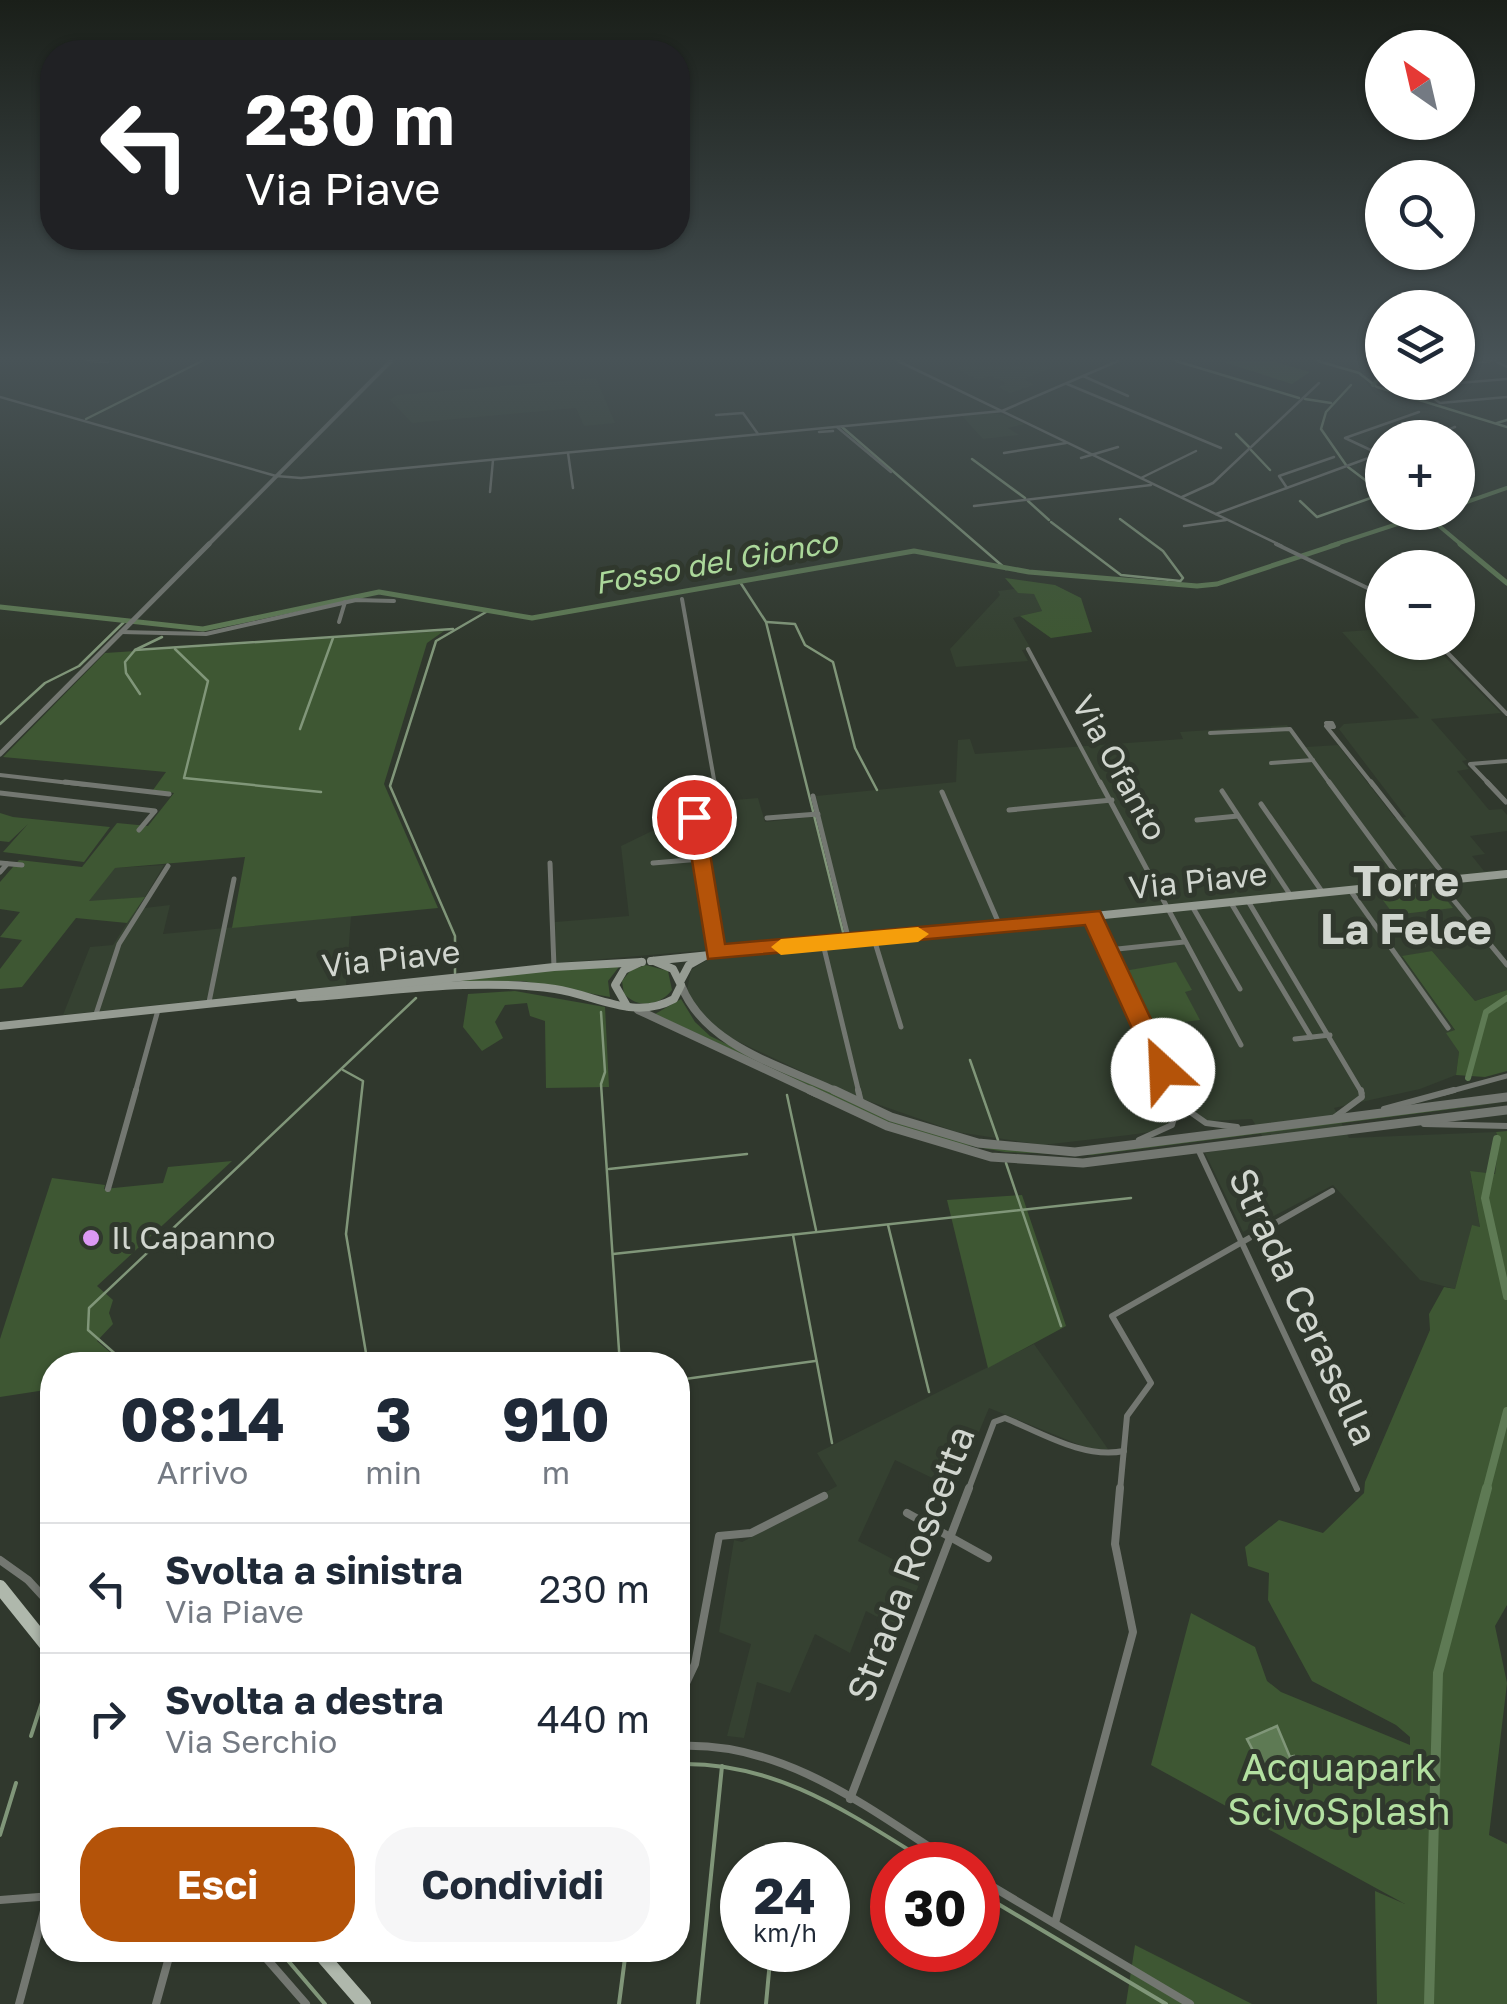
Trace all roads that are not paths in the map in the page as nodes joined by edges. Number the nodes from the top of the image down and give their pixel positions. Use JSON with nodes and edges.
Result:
{"nodes":[{"id":1,"x":201,"y":455,"type":"edge"},
{"id":2,"x":297,"y":455,"type":"edge"},
{"id":3,"x":552,"y":455,"type":"edge"},
{"id":4,"x":568,"y":455,"type":"edge"},
{"id":5,"x":870,"y":455,"type":"edge"},
{"id":6,"x":1092,"y":455,"type":"edge"},
{"id":7,"x":1099,"y":455,"type":"edge"},
{"id":8,"x":1189,"y":455,"type":"edge"},
{"id":9,"x":1244,"y":455,"type":"edge"},
{"id":10,"x":1095,"y":456,"type":"junction"},
{"id":11,"x":1334,"y":457,"type":"dead end"},
{"id":12,"x":1081,"y":458,"type":"dead end"},
{"id":13,"x":493,"y":460,"type":"junction"},
{"id":14,"x":1365,"y":460,"type":"edge"},
{"id":15,"x":891,"y":472,"type":"dead end"},
{"id":16,"x":276,"y":476,"type":"junction"},
{"id":17,"x":1141,"y":478,"type":"junction"},
{"id":18,"x":1154,"y":484,"type":"junction"},
{"id":19,"x":572,"y":488,"type":"dead end"},
{"id":20,"x":1287,"y":488,"type":"junction"},
{"id":21,"x":490,"y":492,"type":"dead end"},
{"id":22,"x":1182,"y":498,"type":"junction"},
{"id":23,"x":974,"y":506,"type":"dead end"},
{"id":24,"x":1216,"y":514,"type":"junction"},
{"id":25,"x":1229,"y":520,"type":"junction"},
{"id":26,"x":1184,"y":526,"type":"dead end"},
{"id":27,"x":1365,"y":587,"type":"edge"},
{"id":28,"x":682,"y":599,"type":"dead end"},
{"id":29,"x":394,"y":601,"type":"dead end"},
{"id":30,"x":345,"y":602,"type":"junction"},
{"id":31,"x":339,"y":622,"type":"dead end"},
{"id":32,"x":121,"y":632,"type":"junction"},
{"id":33,"x":1028,"y":649,"type":"dead end"},
{"id":34,"x":1454,"y":660,"type":"edge"},
{"id":35,"x":1507,"y":714,"type":"edge"},
{"id":36,"x":1334,"y":726,"type":"dead end"},
{"id":37,"x":1210,"y":733,"type":"dead end"},
{"id":38,"x":0,"y":754,"type":"edge"},
{"id":39,"x":1313,"y":760,"type":"junction"},
{"id":40,"x":1507,"y":761,"type":"edge"},
{"id":41,"x":1271,"y":763,"type":"dead end"},
{"id":42,"x":0,"y":774,"type":"edge"},
{"id":43,"x":1222,"y":791,"type":"dead end"},
{"id":44,"x":942,"y":792,"type":"dead end"},
{"id":45,"x":0,"y":793,"type":"edge"},
{"id":46,"x":168,"y":794,"type":"dead end"},
{"id":47,"x":814,"y":796,"type":"dead end"},
{"id":48,"x":1112,"y":800,"type":"junction"},
{"id":49,"x":1506,"y":802,"type":"edge"},
{"id":50,"x":1261,"y":804,"type":"dead end"},
{"id":51,"x":1009,"y":810,"type":"dead end"},
{"id":52,"x":818,"y":814,"type":"junction"},
{"id":53,"x":1238,"y":816,"type":"junction"},
{"id":54,"x":767,"y":818,"type":"dead end"},
{"id":55,"x":1197,"y":820,"type":"dead end"},
{"id":56,"x":139,"y":830,"type":"dead end"},
{"id":57,"x":701,"y":859,"type":"junction"},
{"id":58,"x":3,"y":863,"type":"edge"},
{"id":59,"x":550,"y":863,"type":"dead end"},
{"id":60,"x":654,"y":863,"type":"dead end"},
{"id":61,"x":22,"y":865,"type":"dead end"},
{"id":62,"x":1354,"y":865,"type":"dead end"},
{"id":63,"x":168,"y":866,"type":"dead end"},
{"id":64,"x":0,"y":872,"type":"edge"},
{"id":65,"x":1507,"y":874,"type":"edge"},
{"id":66,"x":234,"y":878,"type":"dead end"},
{"id":67,"x":1448,"y":880,"type":"junction"},
{"id":68,"x":1438,"y":882,"type":"junction"},
{"id":69,"x":1405,"y":885,"type":"junction"},
{"id":70,"x":1372,"y":888,"type":"junction"},
{"id":71,"x":1350,"y":890,"type":"junction"},
{"id":72,"x":1324,"y":893,"type":"junction"},
{"id":73,"x":1291,"y":896,"type":"junction"},
{"id":74,"x":1248,"y":901,"type":"junction"},
{"id":75,"x":1231,"y":902,"type":"junction"},
{"id":76,"x":1192,"y":906,"type":"junction"},
{"id":77,"x":1170,"y":909,"type":"junction"},
{"id":78,"x":1092,"y":916,"type":"junction"},
{"id":79,"x":1000,"y":926,"type":"junction"},
{"id":80,"x":874,"y":939,"type":"junction"},
{"id":81,"x":849,"y":942,"type":"junction"},
{"id":82,"x":1186,"y":942,"type":"junction"},
{"id":83,"x":822,"y":944,"type":"junction"},
{"id":84,"x":1108,"y":950,"type":"junction"},
{"id":85,"x":716,"y":953,"type":"junction"},
{"id":86,"x":646,"y":961,"type":"junction"},
{"id":87,"x":1507,"y":966,"type":"edge"},
{"id":88,"x":554,"y":967,"type":"junction"},
{"id":89,"x":681,"y":982,"type":"junction"},
{"id":90,"x":1240,"y":989,"type":"dead end"},
{"id":91,"x":265,"y":999,"type":"junction"},
{"id":92,"x":209,"y":1005,"type":"junction"},
{"id":93,"x":627,"y":1006,"type":"junction"},
{"id":94,"x":158,"y":1010,"type":"junction"},
{"id":95,"x":638,"y":1010,"type":"junction"},
{"id":96,"x":94,"y":1017,"type":"junction"},
{"id":97,"x":0,"y":1026,"type":"edge"},
{"id":98,"x":901,"y":1027,"type":"dead end"},
{"id":99,"x":1448,"y":1028,"type":"dead end"},
{"id":100,"x":1330,"y":1035,"type":"junction"},
{"id":101,"x":1311,"y":1037,"type":"junction"},
{"id":102,"x":1295,"y":1038,"type":"dead end"},
{"id":103,"x":1241,"y":1045,"type":"dead end"},
{"id":104,"x":1507,"y":1076,"type":"edge"},
{"id":105,"x":1507,"y":1097,"type":"edge"},
{"id":106,"x":1178,"y":1103,"type":"junction"},
{"id":107,"x":861,"y":1104,"type":"junction"},
{"id":108,"x":1507,"y":1110,"type":"edge"},
{"id":109,"x":1363,"y":1114,"type":"junction"},
{"id":110,"x":1329,"y":1120,"type":"junction"},
{"id":111,"x":1396,"y":1123,"type":"junction"},
{"id":112,"x":1507,"y":1126,"type":"edge"},
{"id":113,"x":1260,"y":1128,"type":"junction"},
{"id":114,"x":1118,"y":1147,"type":"junction"},
{"id":115,"x":1198,"y":1149,"type":"junction"},
{"id":116,"x":108,"y":1188,"type":"dead end"},
{"id":117,"x":1332,"y":1190,"type":"dead end"},
{"id":118,"x":1242,"y":1242,"type":"junction"},
{"id":119,"x":1124,"y":1451,"type":"junction"},
{"id":120,"x":1357,"y":1489,"type":"dead end"},
{"id":121,"x":824,"y":1496,"type":"dead end"},
{"id":122,"x":907,"y":1514,"type":"dead end"},
{"id":123,"x":950,"y":1537,"type":"junction"},
{"id":124,"x":988,"y":1558,"type":"dead end"},
{"id":125,"x":0,"y":1560,"type":"edge"},
{"id":126,"x":0,"y":1587,"type":"edge"},
{"id":127,"x":40,"y":1593,"type":"edge"},
{"id":128,"x":40,"y":1637,"type":"edge"},
{"id":129,"x":690,"y":1675,"type":"edge"},
{"id":130,"x":690,"y":1746,"type":"edge"},
{"id":131,"x":850,"y":1799,"type":"junction"},
{"id":132,"x":919,"y":1842,"type":"edge"},
{"id":133,"x":1000,"y":1891,"type":"edge"},
{"id":134,"x":40,"y":1897,"type":"edge"},
{"id":135,"x":0,"y":1900,"type":"edge"},
{"id":136,"x":1055,"y":1923,"type":"junction"},
{"id":137,"x":40,"y":1931,"type":"edge"},
{"id":138,"x":168,"y":1962,"type":"edge"},
{"id":139,"x":269,"y":1962,"type":"edge"},
{"id":140,"x":327,"y":1962,"type":"edge"},
{"id":141,"x":19,"y":2004,"type":"edge"},
{"id":142,"x":156,"y":2004,"type":"edge"},
{"id":143,"x":306,"y":2004,"type":"edge"},
{"id":144,"x":364,"y":2004,"type":"edge"},
{"id":145,"x":1190,"y":2004,"type":"edge"}],
"edges":[{"from":1,"to":16,"type":"street"},
{"from":2,"to":16,"type":"street"},
{"from":3,"to":13,"type":"street"},
{"from":4,"to":19,"type":"street"},
{"from":5,"to":15,"type":"street"},
{"from":6,"to":10,"type":"street"},
{"from":7,"to":10,"type":"street"},
{"from":8,"to":17,"type":"street"},
{"from":9,"to":22,"type":"street"},
{"from":10,"to":12,"type":"street"},
{"from":10,"to":17,"type":"street"},
{"from":11,"to":20,"type":"street"},
{"from":13,"to":16,"type":"street"},
{"from":13,"to":21,"type":"street"},
{"from":14,"to":20,"type":"street"},
{"from":16,"to":32,"type":"street"},
{"from":17,"to":18,"type":"street"},
{"from":18,"to":22,"type":"street"},
{"from":18,"to":23,"type":"street"},
{"from":20,"to":24,"type":"street"},
{"from":22,"to":24,"type":"street"},
{"from":24,"to":25,"type":"street"},
{"from":25,"to":26,"type":"street"},
{"from":25,"to":27,"type":"street"},
{"from":28,"to":57,"type":"street"},
{"from":29,"to":30,"type":"street"},
{"from":30,"to":31,"type":"street"},
{"from":30,"to":32,"type":"street"},
{"from":32,"to":38,"type":"street"},
{"from":33,"to":48,"type":"street","name":"Via Ofanto"},
{"from":34,"to":35,"type":"street"},
{"from":36,"to":67,"type":"street"},
{"from":37,"to":39,"type":"street"},
{"from":39,"to":41,"type":"street"},
{"from":39,"to":69,"type":"street"},
{"from":40,"to":49,"type":"street"},
{"from":42,"to":46,"type":"street"},
{"from":43,"to":53,"type":"street"},
{"from":44,"to":79,"type":"street"},
{"from":45,"to":56,"type":"street"},
{"from":47,"to":52,"type":"street"},
{"from":48,"to":51,"type":"street"},
{"from":48,"to":77,"type":"street","name":"Via Ofanto"},
{"from":50,"to":72,"type":"street"},
{"from":52,"to":54,"type":"street"},
{"from":52,"to":81,"type":"street"},
{"from":53,"to":55,"type":"street"},
{"from":53,"to":73,"type":"street"},
{"from":57,"to":60,"type":"street"},
{"from":57,"to":85,"type":"street"},
{"from":58,"to":61,"type":"street"},
{"from":58,"to":64,"type":"street"},
{"from":59,"to":88,"type":"street"},
{"from":62,"to":70,"type":"street"},
{"from":63,"to":96,"type":"street"},
{"from":65,"to":67,"type":"main road","name":"Via Piave"},
{"from":66,"to":92,"type":"street"},
{"from":67,"to":68,"type":"main road","name":"Via Piave"},
{"from":68,"to":69,"type":"main road","name":"Via Piave"},
{"from":68,"to":87,"type":"street"},
{"from":69,"to":70,"type":"main road","name":"Via Piave"},
{"from":70,"to":71,"type":"main road","name":"Via Piave"},
{"from":71,"to":72,"type":"main road","name":"Via Piave"},
{"from":71,"to":99,"type":"street"},
{"from":72,"to":73,"type":"main road","name":"Via Piave"},
{"from":73,"to":74,"type":"main road","name":"Via Piave"},
{"from":74,"to":75,"type":"main road","name":"Via Piave"},
{"from":74,"to":100,"type":"street"},
{"from":75,"to":76,"type":"main road","name":"Via Piave"},
{"from":75,"to":101,"type":"street"},
{"from":76,"to":77,"type":"main road","name":"Via Piave"},
{"from":76,"to":90,"type":"street"},
{"from":77,"to":78,"type":"main road","name":"Via Piave"},
{"from":77,"to":82,"type":"street","name":"Via Ofanto"},
{"from":78,"to":79,"type":"main road","name":"Via Piave"},
{"from":78,"to":84,"type":"street"},
{"from":79,"to":80,"type":"main road","name":"Via Piave"},
{"from":80,"to":81,"type":"main road","name":"Via Piave"},
{"from":80,"to":98,"type":"street"},
{"from":81,"to":83,"type":"main road","name":"Via Piave"},
{"from":82,"to":84,"type":"street"},
{"from":82,"to":103,"type":"street","name":"Via Ofanto"},
{"from":83,"to":85,"type":"main road","name":"Via Piave"},
{"from":83,"to":107,"type":"street"},
{"from":84,"to":106,"type":"street"},
{"from":85,"to":86,"type":"main road","name":"Via Piave"},
{"from":85,"to":89,"type":"main road"},
{"from":86,"to":88,"type":"main road","name":"Via Piave"},
{"from":86,"to":89,"type":"main road"},
{"from":86,"to":93,"type":"main road"},
{"from":88,"to":91,"type":"main road","name":"Via Piave"},
{"from":89,"to":95,"type":"main road"},
{"from":89,"to":107,"type":"street"},
{"from":91,"to":92,"type":"main road","name":"Via Piave"},
{"from":91,"to":93,"type":"main road","name":"Via Piave"},
{"from":92,"to":94,"type":"main road","name":"Via Piave"},
{"from":93,"to":95,"type":"main road"},
{"from":94,"to":96,"type":"main road","name":"Via Piave"},
{"from":94,"to":116,"type":"street"},
{"from":95,"to":115,"type":"street"},
{"from":96,"to":97,"type":"main road","name":"Via Piave"},
{"from":100,"to":101,"type":"street"},
{"from":100,"to":110,"type":"street"},
{"from":101,"to":102,"type":"street"},
{"from":104,"to":109,"type":"street"},
{"from":105,"to":109,"type":"street"},
{"from":106,"to":113,"type":"street"},
{"from":106,"to":114,"type":"street"},
{"from":107,"to":114,"type":"street"},
{"from":108,"to":111,"type":"street"},
{"from":109,"to":110,"type":"street"},
{"from":110,"to":113,"type":"street"},
{"from":111,"to":112,"type":"street"},
{"from":111,"to":115,"type":"street"},
{"from":113,"to":114,"type":"street"},
{"from":115,"to":118,"type":"street","name":"Strada Cerasella"},
{"from":117,"to":118,"type":"street"},
{"from":118,"to":119,"type":"street"},
{"from":118,"to":120,"type":"street","name":"Strada Cerasella"},
{"from":119,"to":123,"type":"street","name":"Strada Roscetta"},
{"from":119,"to":136,"type":"street"},
{"from":121,"to":129,"type":"street"},
{"from":122,"to":123,"type":"street"},
{"from":123,"to":124,"type":"street"},
{"from":123,"to":131,"type":"street","name":"Strada Roscetta"},
{"from":125,"to":127,"type":"street"},
{"from":126,"to":128,"type":"main road"},
{"from":130,"to":131,"type":"street"},
{"from":131,"to":132,"type":"street"},
{"from":133,"to":136,"type":"street"},
{"from":134,"to":135,"type":"street"},
{"from":136,"to":145,"type":"street"},
{"from":137,"to":141,"type":"street"},
{"from":138,"to":142,"type":"street"},
{"from":139,"to":143,"type":"street"},
{"from":140,"to":144,"type":"main road"}]}
